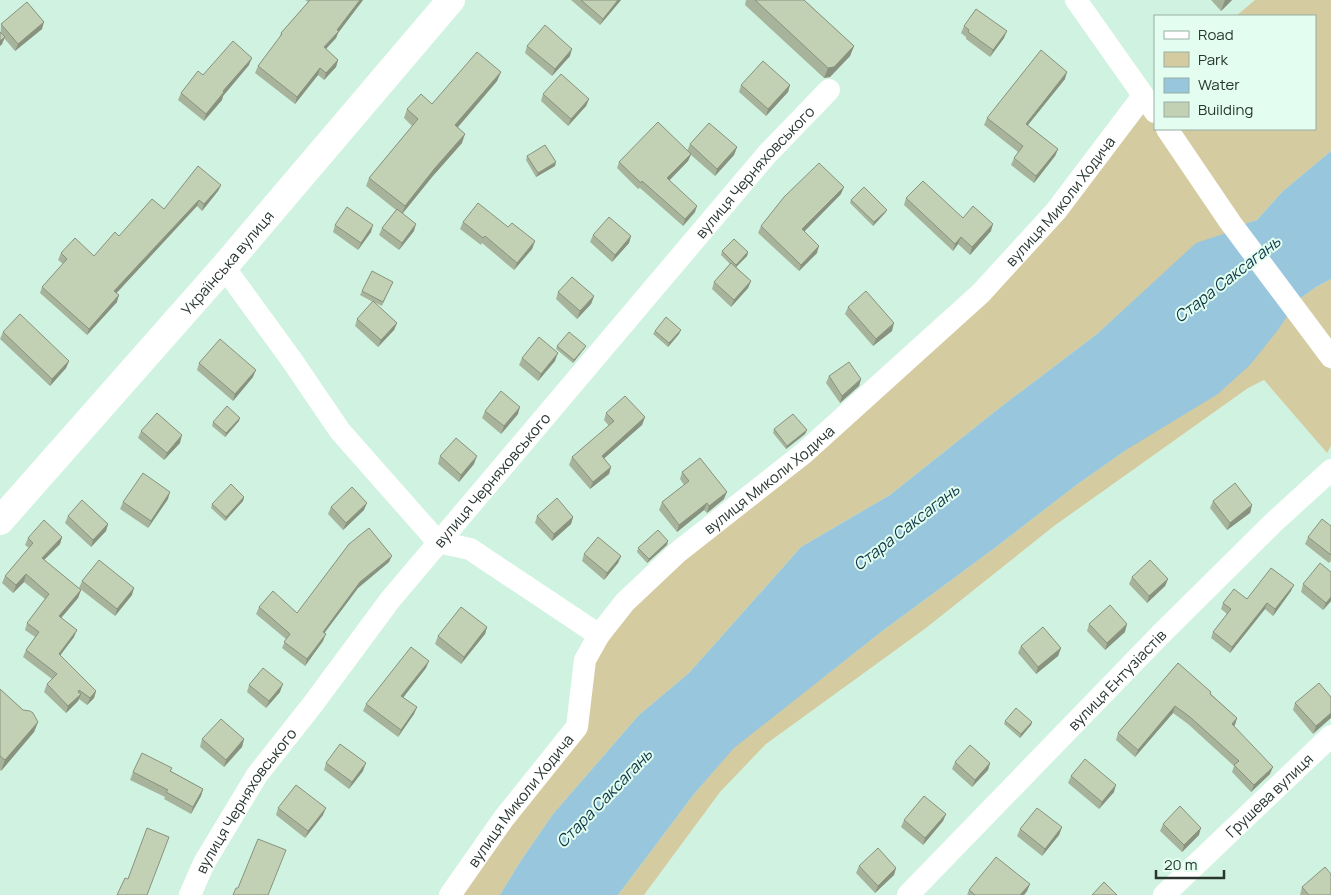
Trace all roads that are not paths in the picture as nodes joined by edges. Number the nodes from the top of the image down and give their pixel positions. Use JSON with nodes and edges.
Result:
{"nodes":[{"id":1,"x":451,"y":0,"type":"edge"},
{"id":2,"x":1076,"y":0,"type":"edge"},
{"id":3,"x":829,"y":90,"type":"dead end"},
{"id":4,"x":1149,"y":104,"type":"edge"},
{"id":5,"x":1168,"y":130,"type":"edge"},
{"id":6,"x":224,"y":267,"type":"junction"},
{"id":7,"x":1331,"y":357,"type":"edge"},
{"id":8,"x":1331,"y":470,"type":"edge"},
{"id":9,"x":0,"y":522,"type":"edge"},
{"id":10,"x":438,"y":542,"type":"junction"},
{"id":11,"x":599,"y":635,"type":"junction"},
{"id":12,"x":1331,"y":736,"type":"edge"},
{"id":13,"x":190,"y":895,"type":"edge"},
{"id":14,"x":450,"y":895,"type":"edge"},
{"id":15,"x":908,"y":895,"type":"edge"},
{"id":16,"x":1164,"y":895,"type":"edge"}],
"edges":[{"from":1,"to":6,"type":"street","name":"Українська вулиця"},
{"from":2,"to":4,"type":"street"},
{"from":3,"to":10,"type":"street","name":"вулиця Черняховського"},
{"from":4,"to":11,"type":"street","name":"вулиця Миколи Ходича"},
{"from":5,"to":7,"type":"street"},
{"from":6,"to":9,"type":"street","name":"Українська вулиця"},
{"from":6,"to":10,"type":"street"},
{"from":8,"to":15,"type":"street","name":"вулиця Ентузіастів"},
{"from":10,"to":11,"type":"street"},
{"from":10,"to":13,"type":"street","name":"вулиця Черняховського"},
{"from":11,"to":14,"type":"street","name":"вулиця Миколи Ходича"},
{"from":12,"to":16,"type":"street","name":"Грушева вулиця"}]}
